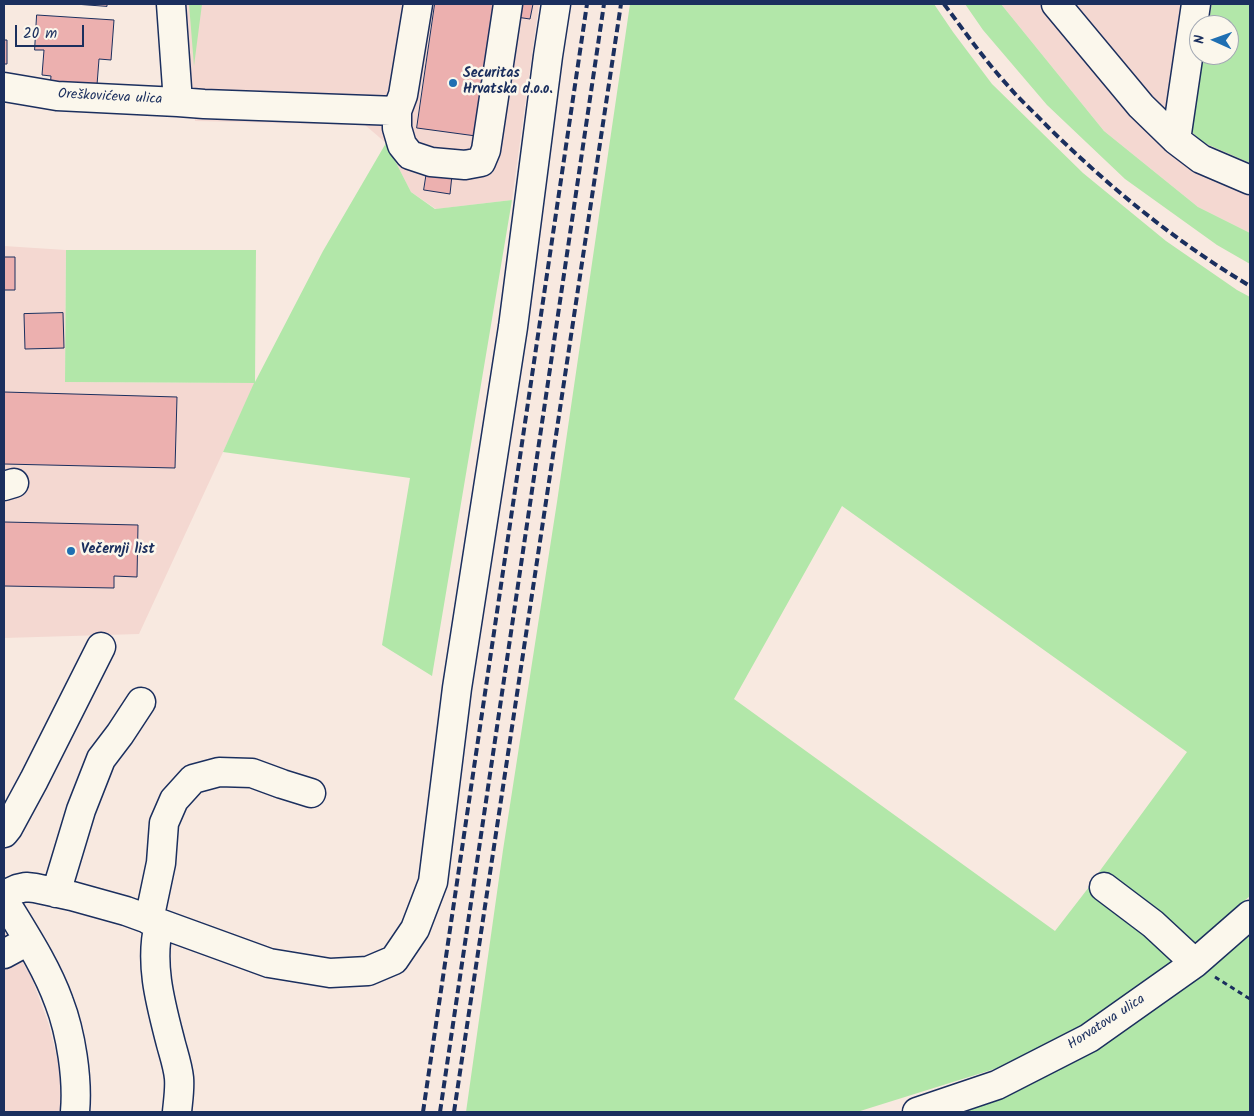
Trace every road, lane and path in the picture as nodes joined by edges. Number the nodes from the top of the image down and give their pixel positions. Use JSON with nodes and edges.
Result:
{"nodes":[{"id":1,"x":171,"y":4,"type":"edge"},
{"id":2,"x":418,"y":4,"type":"edge"},
{"id":3,"x":508,"y":4,"type":"edge"},
{"id":4,"x":556,"y":4,"type":"edge"},
{"id":5,"x":1056,"y":4,"type":"edge"},
{"id":6,"x":1196,"y":4,"type":"edge"},
{"id":7,"x":4,"y":86,"type":"edge"},
{"id":8,"x":178,"y":102,"type":"junction"},
{"id":9,"x":397,"y":111,"type":"junction"},
{"id":10,"x":1176,"y":140,"type":"junction"},
{"id":11,"x":1250,"y":180,"type":"edge"},
{"id":12,"x":101,"y":648,"type":"dead end"},
{"id":13,"x":140,"y":702,"type":"dead end"},
{"id":14,"x":311,"y":793,"type":"dead end"},
{"id":15,"x":4,"y":833,"type":"edge"},
{"id":16,"x":1104,"y":887,"type":"dead end"},
{"id":17,"x":56,"y":893,"type":"junction"},
{"id":18,"x":4,"y":895,"type":"edge"},
{"id":19,"x":4,"y":900,"type":"edge"},
{"id":20,"x":1250,"y":914,"type":"edge"},
{"id":21,"x":154,"y":922,"type":"junction"},
{"id":22,"x":28,"y":941,"type":"junction"},
{"id":23,"x":4,"y":954,"type":"edge"},
{"id":24,"x":1195,"y":963,"type":"junction"},
{"id":25,"x":1250,"y":999,"type":"edge"},
{"id":26,"x":75,"y":1112,"type":"edge"},
{"id":27,"x":177,"y":1112,"type":"edge"},
{"id":28,"x":917,"y":1112,"type":"edge"}],
"edges":[{"from":1,"to":8,"type":"street","name":"Oreškovićeva ulica"},
{"from":2,"to":9,"type":"street"},
{"from":3,"to":9,"type":"street"},
{"from":4,"to":21,"type":"street"},
{"from":5,"to":10,"type":"street"},
{"from":6,"to":10,"type":"street"},
{"from":7,"to":8,"type":"street","name":"Oreškovićeva ulica"},
{"from":8,"to":9,"type":"street"},
{"from":10,"to":11,"type":"street"},
{"from":12,"to":15,"type":"street"},
{"from":13,"to":17,"type":"street"},
{"from":14,"to":21,"type":"street"},
{"from":16,"to":24,"type":"street"},
{"from":17,"to":18,"type":"street"},
{"from":17,"to":21,"type":"street"},
{"from":19,"to":22,"type":"street"},
{"from":20,"to":24,"type":"street","name":"Horvatova ulica"},
{"from":21,"to":27,"type":"street"},
{"from":22,"to":23,"type":"street"},
{"from":22,"to":26,"type":"street"},
{"from":24,"to":25,"type":"path"},
{"from":24,"to":28,"type":"street","name":"Horvatova ulica"}]}
